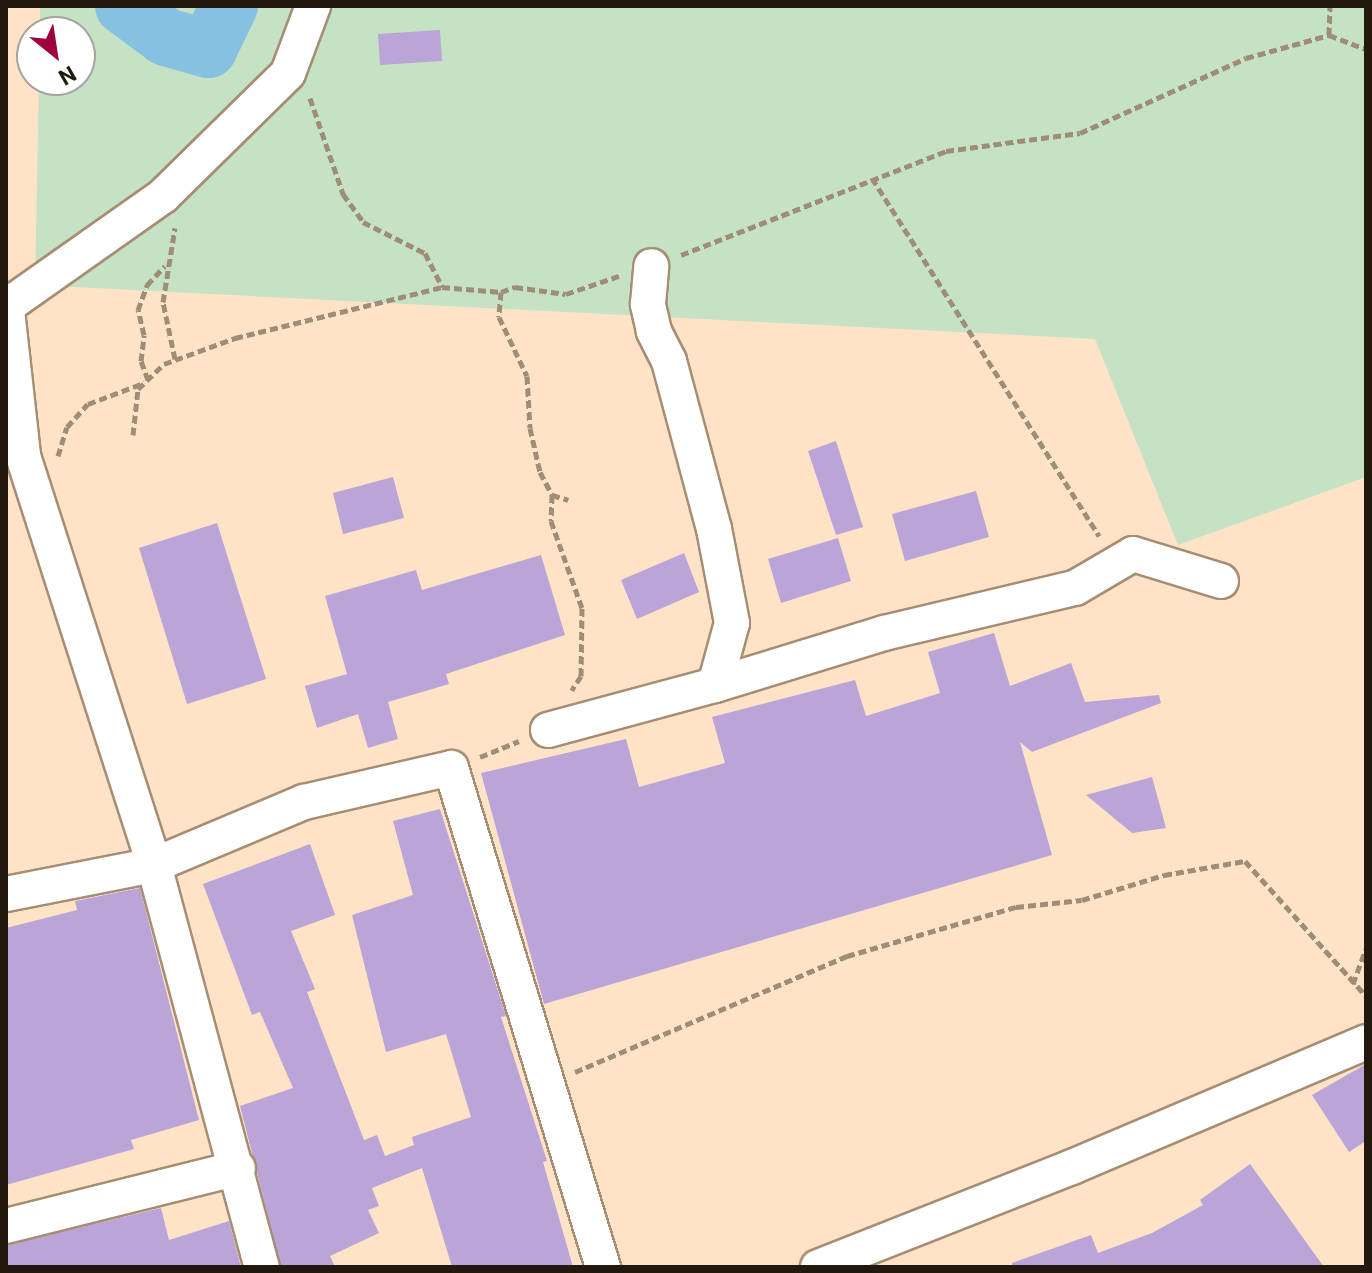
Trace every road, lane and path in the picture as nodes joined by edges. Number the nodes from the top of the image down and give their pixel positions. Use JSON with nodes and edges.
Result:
{"nodes":[{"id":1,"x":313,"y":6,"type":"edge"},
{"id":2,"x":1330,"y":6,"type":"edge"},
{"id":3,"x":1329,"y":35,"type":"junction"},
{"id":4,"x":1366,"y":49,"type":"edge"},
{"id":5,"x":288,"y":73,"type":"junction"},
{"id":6,"x":872,"y":178,"type":"junction"},
{"id":7,"x":179,"y":179,"type":"junction"},
{"id":8,"x":166,"y":265,"type":"junction"},
{"id":9,"x":651,"y":266,"type":"junction"},
{"id":10,"x":442,"y":287,"type":"junction"},
{"id":11,"x":501,"y":292,"type":"junction"},
{"id":12,"x":6,"y":303,"type":"edge"},
{"id":13,"x":175,"y":359,"type":"junction"},
{"id":14,"x":146,"y":382,"type":"junction"},
{"id":15,"x":133,"y":435,"type":"dead end"},
{"id":16,"x":60,"y":454,"type":"dead end"},
{"id":17,"x":14,"y":457,"type":"edge"},
{"id":18,"x":552,"y":495,"type":"junction"},
{"id":19,"x":568,"y":500,"type":"dead end"},
{"id":20,"x":1099,"y":537,"type":"dead end"},
{"id":21,"x":1221,"y":581,"type":"dead end"},
{"id":22,"x":715,"y":685,"type":"junction"},
{"id":23,"x":548,"y":730,"type":"junction"},
{"id":24,"x":451,"y":768,"type":"junction"},
{"id":25,"x":154,"y":865,"type":"junction"},
{"id":26,"x":6,"y":894,"type":"edge"},
{"id":27,"x":1366,"y":949,"type":"edge"},
{"id":28,"x":1353,"y":984,"type":"junction"},
{"id":29,"x":1366,"y":996,"type":"edge"},
{"id":30,"x":1366,"y":1042,"type":"edge"},
{"id":31,"x":545,"y":1085,"type":"junction"},
{"id":32,"x":238,"y":1168,"type":"junction"},
{"id":33,"x":6,"y":1226,"type":"edge"},
{"id":34,"x":262,"y":1267,"type":"edge"},
{"id":35,"x":603,"y":1267,"type":"edge"},
{"id":36,"x":818,"y":1267,"type":"edge"}],
"edges":[{"from":1,"to":5,"type":"street"},
{"from":2,"to":3,"type":"path"},
{"from":3,"to":4,"type":"path"},
{"from":3,"to":6,"type":"path"},
{"from":5,"to":7,"type":"street"},
{"from":5,"to":10,"type":"path"},
{"from":6,"to":9,"type":"path"},
{"from":6,"to":20,"type":"path"},
{"from":7,"to":8,"type":"path"},
{"from":7,"to":12,"type":"street"},
{"from":8,"to":13,"type":"path"},
{"from":8,"to":14,"type":"path"},
{"from":9,"to":11,"type":"path"},
{"from":9,"to":22,"type":"street"},
{"from":10,"to":11,"type":"path"},
{"from":10,"to":13,"type":"path"},
{"from":11,"to":18,"type":"path"},
{"from":12,"to":17,"type":"street"},
{"from":13,"to":14,"type":"path"},
{"from":14,"to":15,"type":"path"},
{"from":14,"to":16,"type":"path"},
{"from":17,"to":25,"type":"street"},
{"from":18,"to":19,"type":"path"},
{"from":18,"to":23,"type":"path"},
{"from":21,"to":22,"type":"street"},
{"from":22,"to":23,"type":"street"},
{"from":23,"to":24,"type":"path"},
{"from":24,"to":25,"type":"street"},
{"from":24,"to":31,"type":"street"},
{"from":25,"to":26,"type":"street"},
{"from":25,"to":32,"type":"street"},
{"from":27,"to":28,"type":"path"},
{"from":28,"to":29,"type":"path"},
{"from":28,"to":31,"type":"path"},
{"from":30,"to":36,"type":"street"},
{"from":31,"to":35,"type":"street"},
{"from":32,"to":33,"type":"street"},
{"from":32,"to":34,"type":"street"}]}
